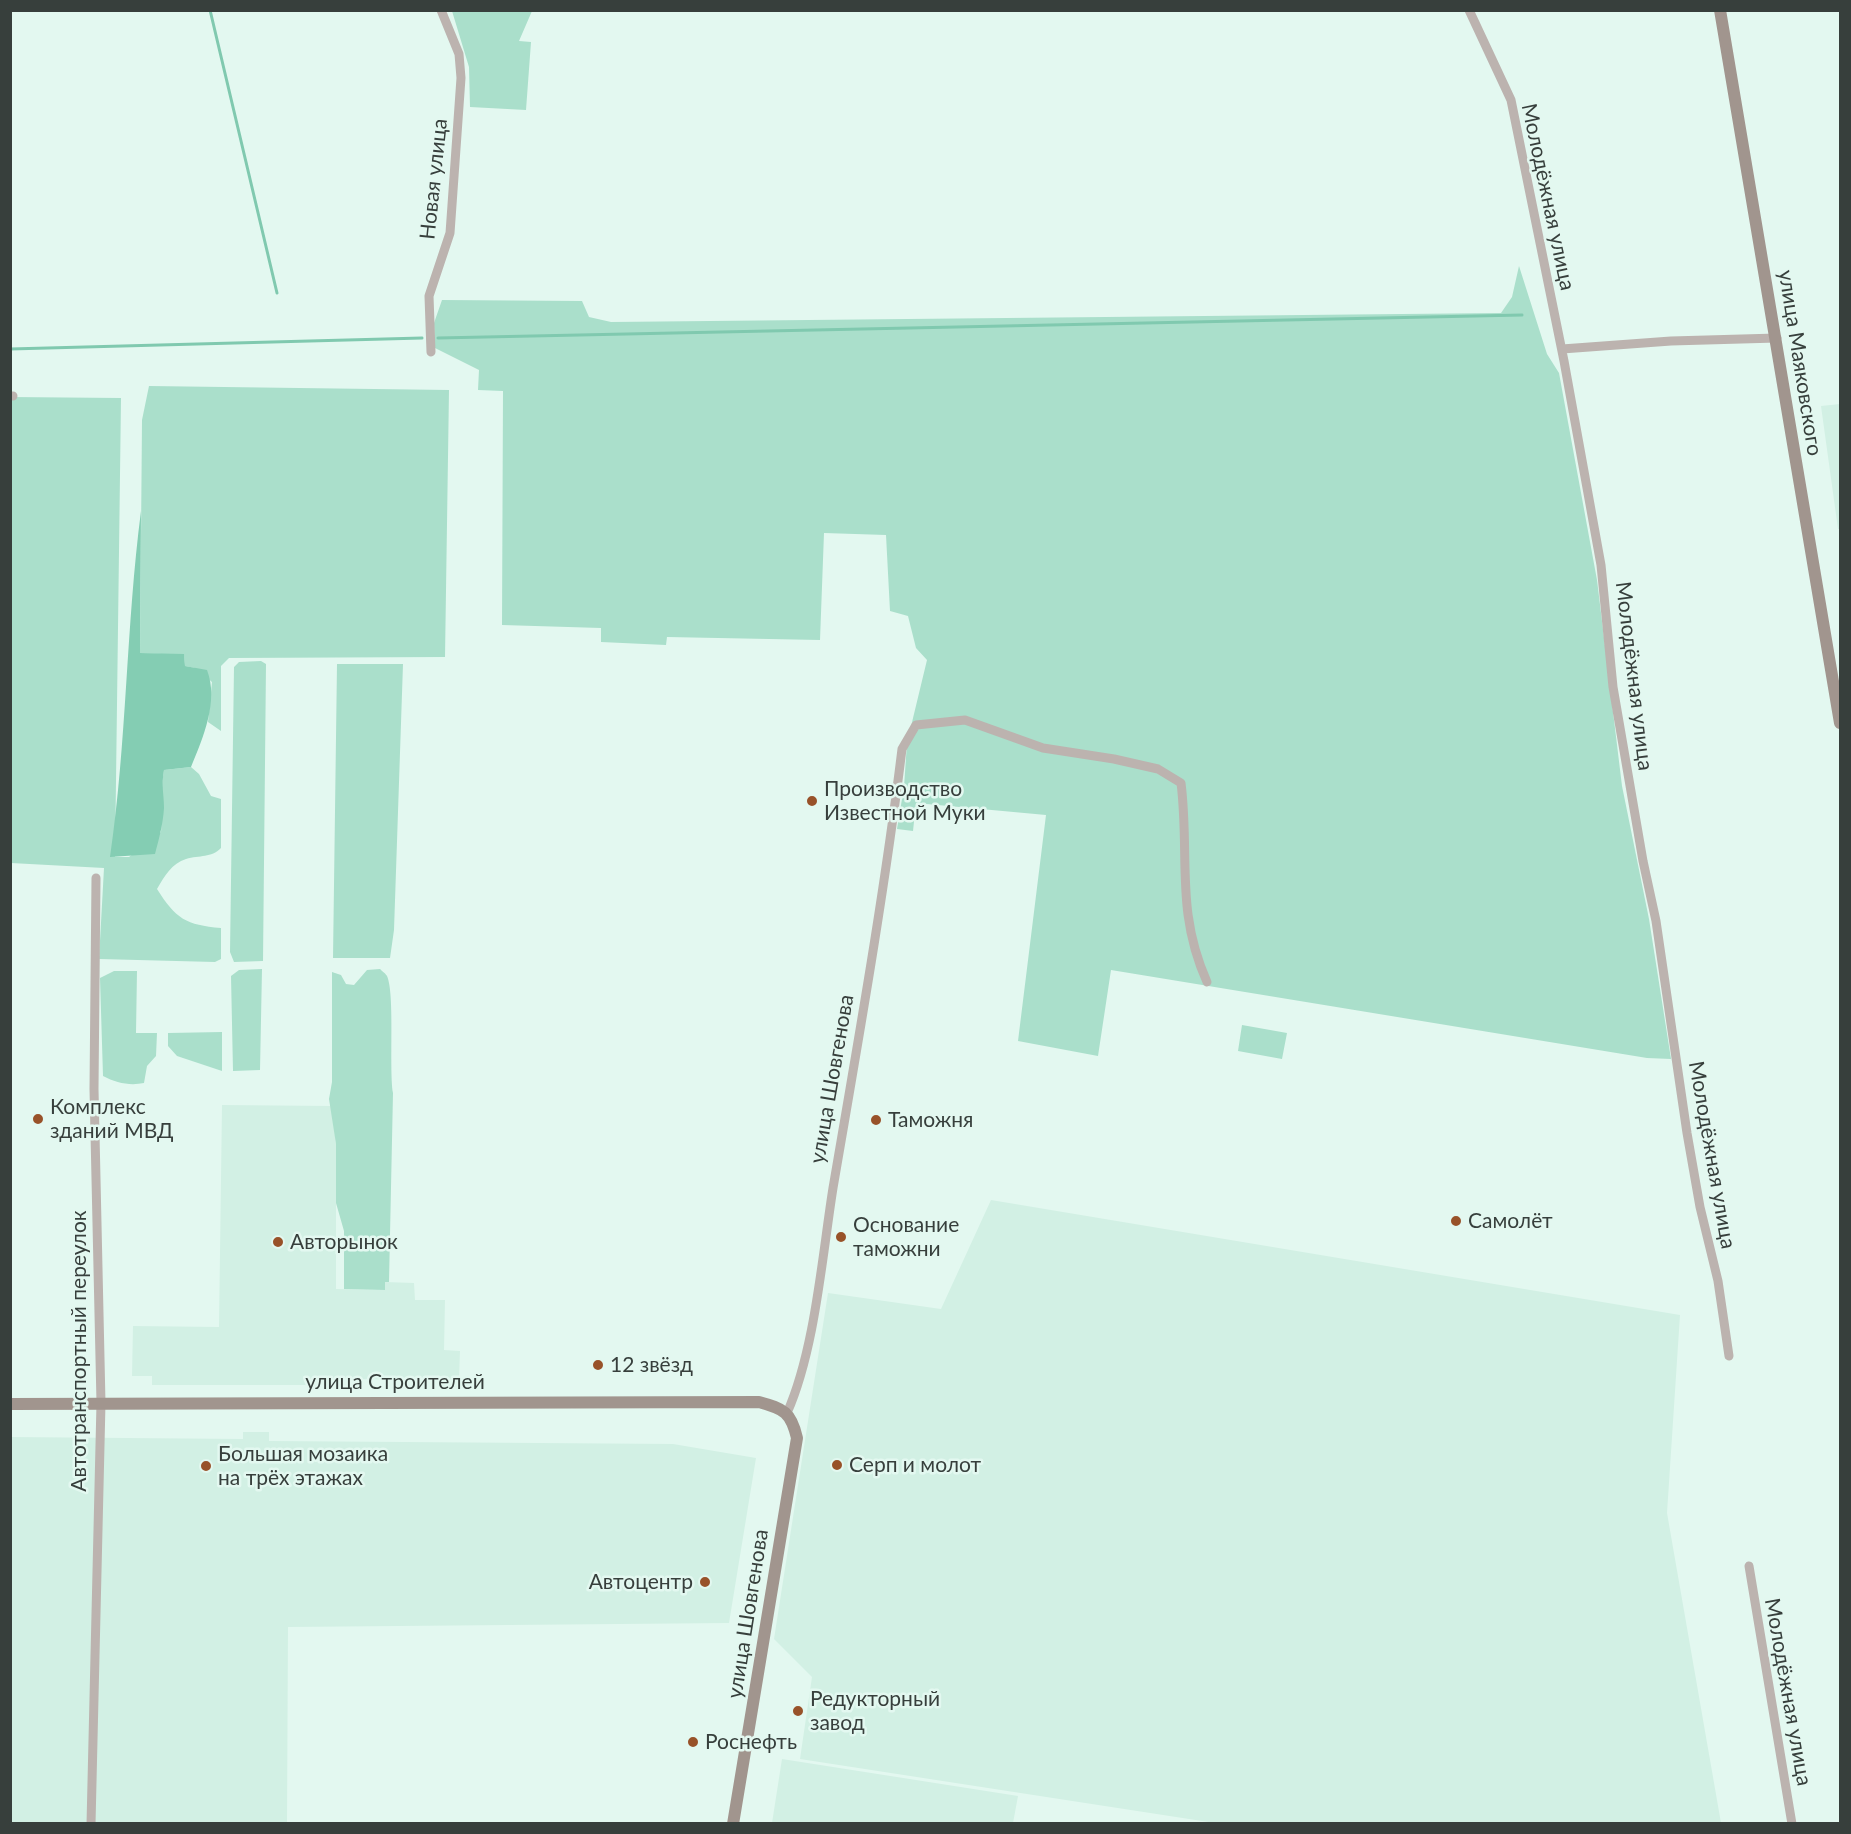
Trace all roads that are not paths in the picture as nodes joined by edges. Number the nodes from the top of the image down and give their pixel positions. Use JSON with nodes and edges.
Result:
{"nodes":[{"id":1,"x":441,"y":10,"type":"edge"},
{"id":2,"x":1469,"y":10,"type":"edge"},
{"id":3,"x":1720,"y":10,"type":"edge"},
{"id":4,"x":1777,"y":338,"type":"junction"},
{"id":5,"x":1562,"y":349,"type":"junction"},
{"id":6,"x":431,"y":352,"type":"dead end"},
{"id":7,"x":1840,"y":723,"type":"edge"},
{"id":8,"x":96,"y":878,"type":"dead end"},
{"id":9,"x":1207,"y":982,"type":"dead end"},
{"id":10,"x":1729,"y":1356,"type":"dead end"},
{"id":11,"x":101,"y":1403,"type":"junction"},
{"id":12,"x":10,"y":1404,"type":"edge"},
{"id":13,"x":782,"y":1410,"type":"junction"},
{"id":14,"x":1749,"y":1566,"type":"dead end"},
{"id":15,"x":91,"y":1824,"type":"edge"},
{"id":16,"x":733,"y":1824,"type":"edge"},
{"id":17,"x":1792,"y":1824,"type":"edge"}],
"edges":[{"from":1,"to":6,"type":"street","name":"Новая улица"},
{"from":2,"to":5,"type":"street","name":"Молодёжная улица"},
{"from":3,"to":4,"type":"street","name":"улица Маяковского"},
{"from":4,"to":5,"type":"street"},
{"from":4,"to":7,"type":"street","name":"улица Маяковского"},
{"from":5,"to":10,"type":"street","name":"Молодёжная улица"},
{"from":8,"to":11,"type":"street","name":"Автотранспортный переулок"},
{"from":9,"to":13,"type":"street","name":"улица Шовгенова"},
{"from":11,"to":12,"type":"street","name":"улица Строителей"},
{"from":11,"to":13,"type":"street","name":"улица Строителей"},
{"from":11,"to":15,"type":"street","name":"Автотранспортный переулок"},
{"from":13,"to":16,"type":"street","name":"улица Шовгенова"},
{"from":14,"to":17,"type":"street","name":"Молодёжная улица"}]}
